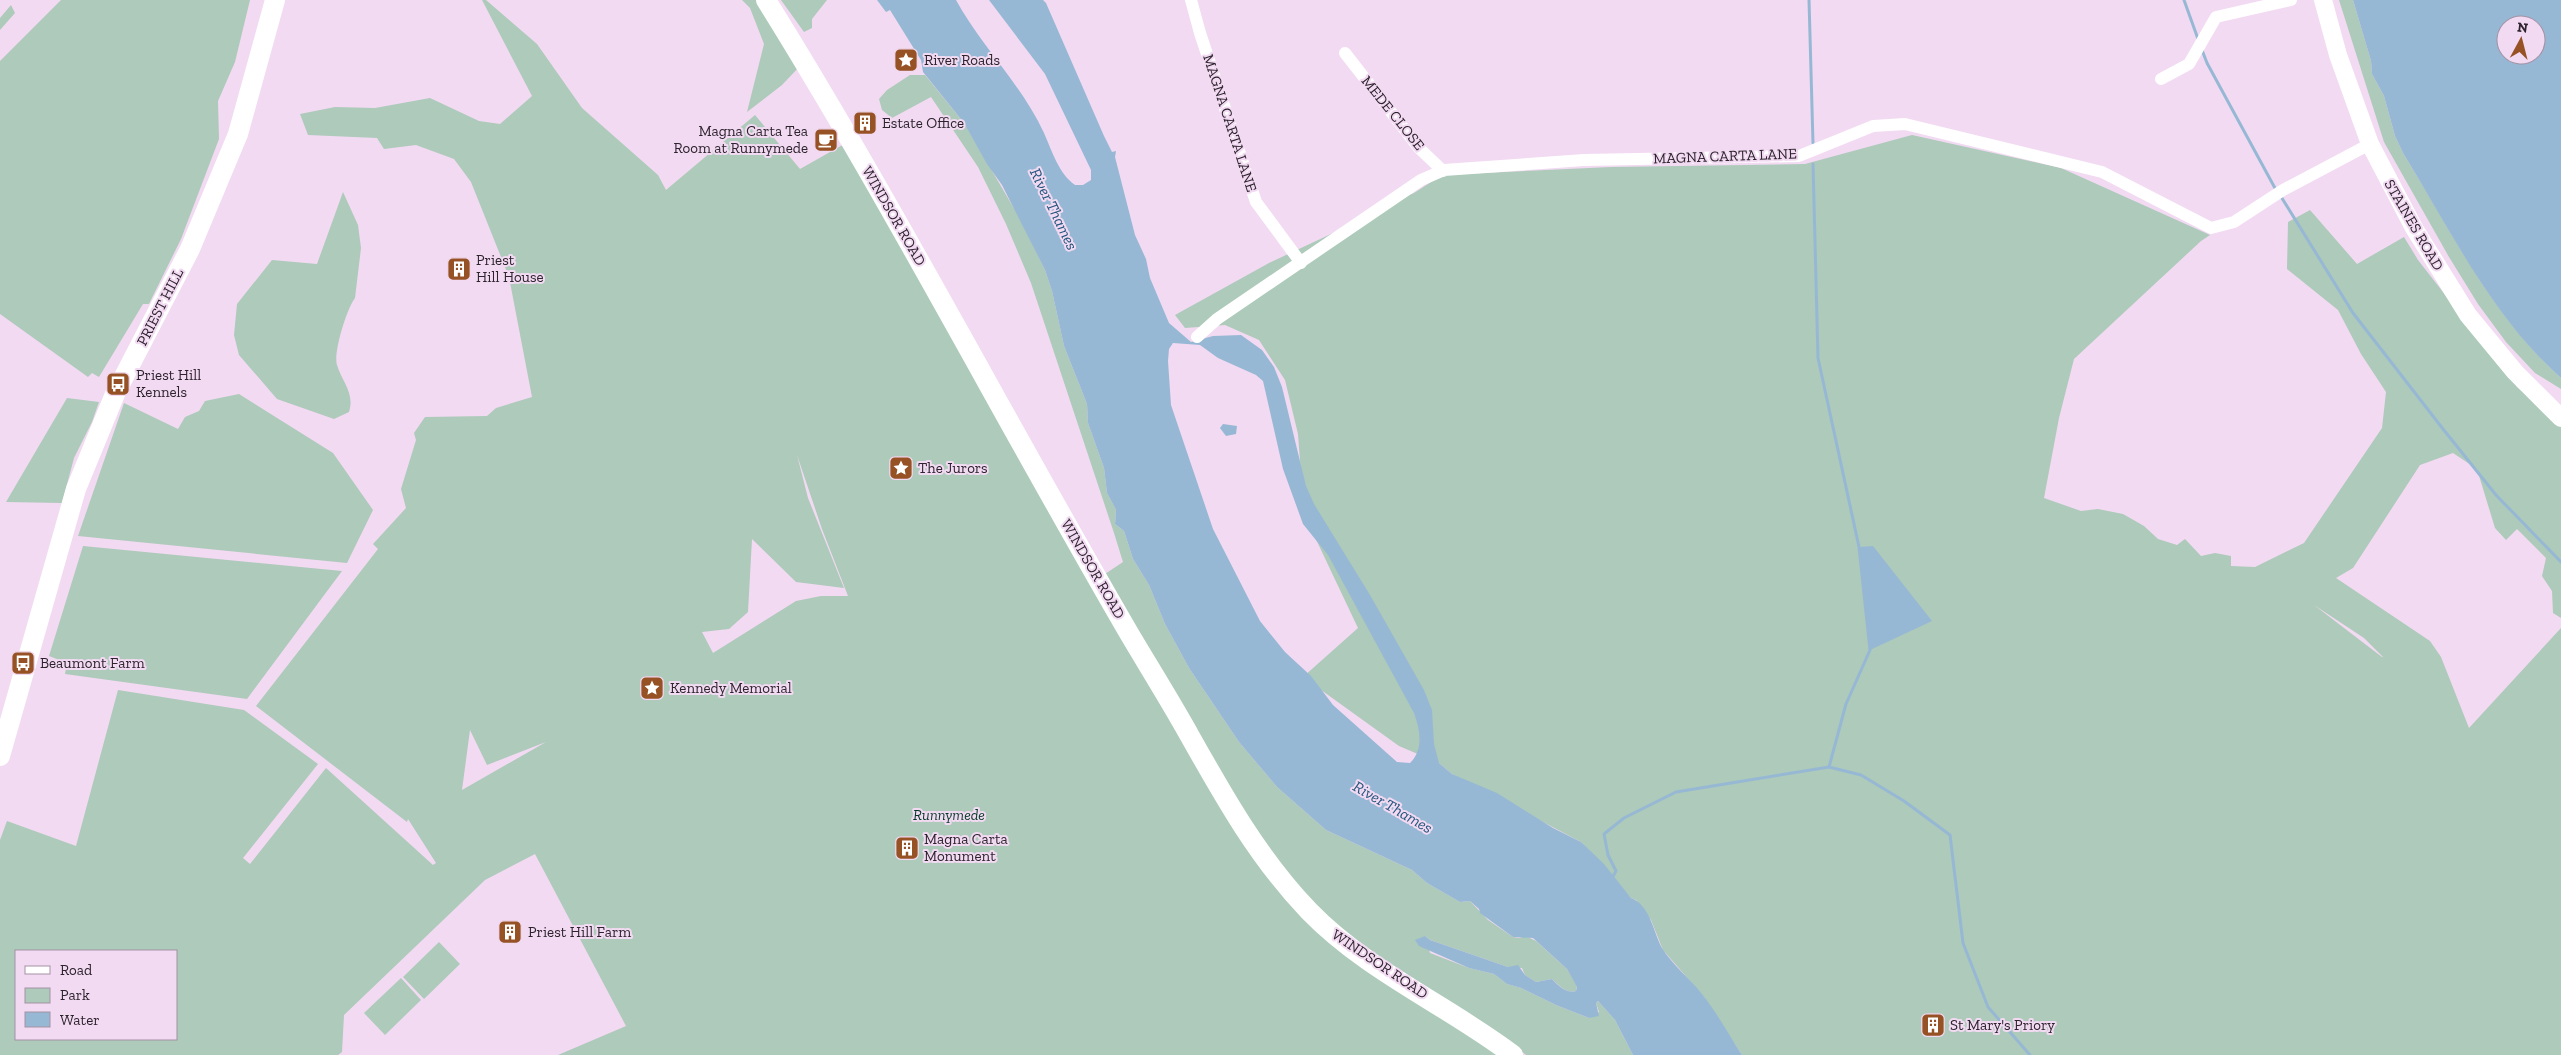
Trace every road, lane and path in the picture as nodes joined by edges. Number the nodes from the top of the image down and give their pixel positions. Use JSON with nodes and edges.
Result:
{"nodes":[{"id":1,"x":275,"y":0,"type":"edge"},
{"id":2,"x":766,"y":0,"type":"edge"},
{"id":3,"x":1192,"y":0,"type":"edge"},
{"id":4,"x":2291,"y":0,"type":"edge"},
{"id":5,"x":2323,"y":0,"type":"edge"},
{"id":6,"x":1345,"y":53,"type":"dead end"},
{"id":7,"x":2161,"y":78,"type":"dead end"},
{"id":8,"x":2370,"y":144,"type":"junction"},
{"id":9,"x":1443,"y":171,"type":"junction"},
{"id":10,"x":1301,"y":263,"type":"junction"},
{"id":11,"x":1197,"y":337,"type":"dead end"},
{"id":12,"x":2561,"y":418,"type":"edge"},
{"id":13,"x":0,"y":756,"type":"edge"},
{"id":14,"x":1513,"y":1055,"type":"edge"}],
"edges":[{"from":1,"to":13,"type":"main road","name":"PRIEST HILL"},
{"from":2,"to":14,"type":"main road","name":"WINDSOR ROAD"},
{"from":3,"to":10,"type":"street","name":"MAGNA CARTA LANE"},
{"from":4,"to":7,"type":"street"},
{"from":5,"to":8,"type":"main road","name":"STAINES ROAD"},
{"from":6,"to":9,"type":"street","name":"MEDE CLOSE"},
{"from":8,"to":9,"type":"street","name":"MAGNA CARTA LANE"},
{"from":8,"to":12,"type":"main road","name":"STAINES ROAD"},
{"from":9,"to":10,"type":"street","name":"MAGNA CARTA LANE"},
{"from":10,"to":11,"type":"street","name":"MAGNA CARTA LANE"}]}
